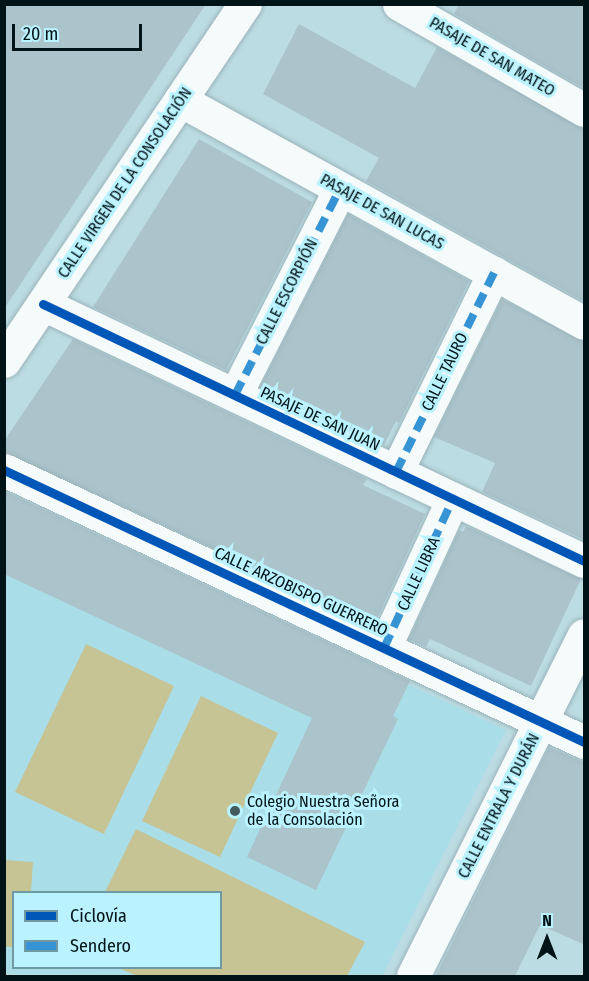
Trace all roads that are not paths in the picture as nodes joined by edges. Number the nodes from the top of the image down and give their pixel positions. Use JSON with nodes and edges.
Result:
{"nodes":[{"id":1,"x":245,"y":4,"type":"edge"},
{"id":2,"x":399,"y":4,"type":"edge"},
{"id":3,"x":180,"y":100,"type":"junction"},
{"id":4,"x":585,"y":110,"type":"edge"},
{"id":5,"x":340,"y":189,"type":"junction"},
{"id":6,"x":494,"y":273,"type":"junction"},
{"id":7,"x":43,"y":304,"type":"junction"},
{"id":8,"x":585,"y":323,"type":"edge"},
{"id":9,"x":4,"y":361,"type":"edge"},
{"id":10,"x":235,"y":395,"type":"junction"},
{"id":11,"x":4,"y":470,"type":"edge"},
{"id":12,"x":396,"y":472,"type":"junction"},
{"id":13,"x":453,"y":499,"type":"junction"},
{"id":14,"x":585,"y":561,"type":"edge"},
{"id":15,"x":585,"y":634,"type":"edge"},
{"id":16,"x":384,"y":648,"type":"junction"},
{"id":17,"x":541,"y":722,"type":"junction"},
{"id":18,"x":585,"y":742,"type":"edge"},
{"id":19,"x":413,"y":976,"type":"edge"}],
"edges":[{"from":1,"to":3,"type":"street","name":"CALLE VIRGEN DE LA CONSOLACIÓN"},
{"from":2,"to":4,"type":"street","name":"PASAJE DE SAN MATEO"},
{"from":3,"to":5,"type":"street","name":"PASAJE DE SAN LUCAS"},
{"from":3,"to":7,"type":"street","name":"CALLE VIRGEN DE LA CONSOLACIÓN"},
{"from":5,"to":6,"type":"street","name":"PASAJE DE SAN LUCAS"},
{"from":5,"to":10,"type":"street","name":"CALLE ESCORPIÓN"},
{"from":6,"to":8,"type":"street","name":"PASAJE DE SAN LUCAS"},
{"from":6,"to":12,"type":"street","name":"CALLE TAURO"},
{"from":7,"to":9,"type":"street","name":"CALLE VIRGEN DE LA CONSOLACIÓN"},
{"from":7,"to":10,"type":"street","name":"PASAJE DE SAN JUAN"},
{"from":10,"to":12,"type":"street","name":"PASAJE DE SAN JUAN"},
{"from":11,"to":16,"type":"street","name":"CALLE ARZOBISPO GUERRERO"},
{"from":12,"to":13,"type":"street","name":"PASAJE DE SAN JUAN"},
{"from":13,"to":14,"type":"street","name":"PASAJE DE SAN JUAN"},
{"from":13,"to":16,"type":"street","name":"CALLE LIBRA"},
{"from":15,"to":17,"type":"street","name":"CALLE ENTRALA Y DURÁN"},
{"from":16,"to":17,"type":"street","name":"CALLE ARZOBISPO GUERRERO"},
{"from":17,"to":18,"type":"street","name":"CALLE ARZOBISPO GUERRERO"},
{"from":17,"to":19,"type":"street","name":"CALLE ENTRALA Y DURÁN"}]}
